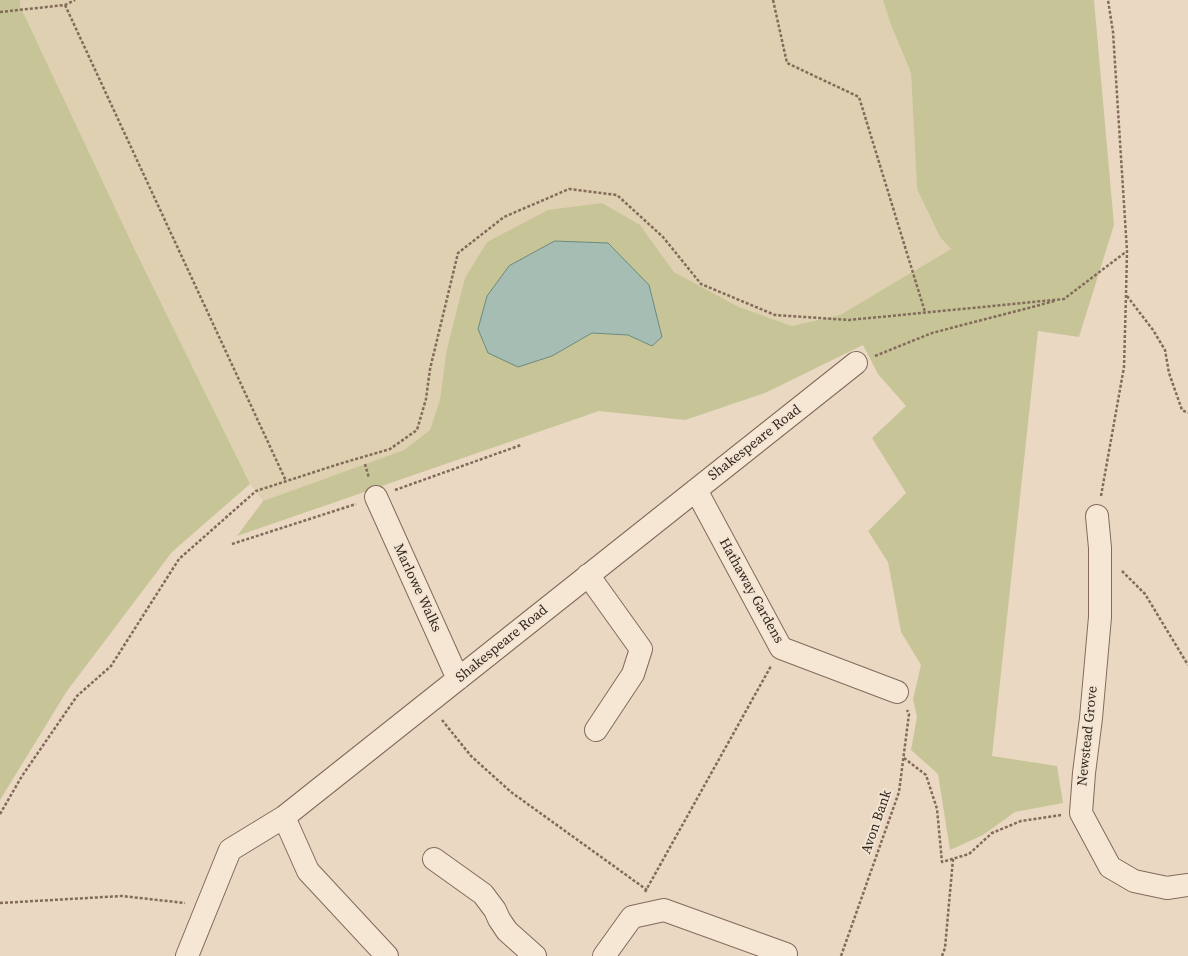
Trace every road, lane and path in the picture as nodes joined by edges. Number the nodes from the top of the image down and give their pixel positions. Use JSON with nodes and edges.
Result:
{"nodes":[{"id":1,"x":75,"y":0,"type":"edge"},
{"id":2,"x":773,"y":0,"type":"edge"},
{"id":3,"x":1108,"y":0,"type":"edge"},
{"id":4,"x":65,"y":5,"type":"junction"},
{"id":5,"x":0,"y":12,"type":"edge"},
{"id":6,"x":1127,"y":251,"type":"junction"},
{"id":7,"x":1126,"y":295,"type":"junction"},
{"id":8,"x":1064,"y":299,"type":"junction"},
{"id":9,"x":925,"y":312,"type":"junction"},
{"id":10,"x":856,"y":363,"type":"joint"},
{"id":11,"x":1188,"y":413,"type":"edge"},
{"id":12,"x":286,"y":482,"type":"junction"},
{"id":13,"x":696,"y":490,"type":"junction"},
{"id":14,"x":376,"y":497,"type":"dead end"},
{"id":15,"x":1097,"y":516,"type":"joint"},
{"id":16,"x":1100,"y":548,"type":"junction"},
{"id":17,"x":588,"y":576,"type":"junction"},
{"id":18,"x":781,"y":648,"type":"junction"},
{"id":19,"x":1188,"y":665,"type":"edge"},
{"id":20,"x":458,"y":679,"type":"junction"},
{"id":21,"x":897,"y":692,"type":"joint"},
{"id":22,"x":428,"y":703,"type":"junction"},
{"id":23,"x":596,"y":730,"type":"dead end"},
{"id":24,"x":903,"y":758,"type":"junction"},
{"id":25,"x":1081,"y":813,"type":"junction"},
{"id":26,"x":0,"y":814,"type":"edge"},
{"id":27,"x":284,"y":817,"type":"junction"},
{"id":28,"x":434,"y":859,"type":"dead end"},
{"id":29,"x":953,"y":859,"type":"junction"},
{"id":30,"x":1188,"y":886,"type":"edge"},
{"id":31,"x":647,"y":890,"type":"junction"},
{"id":32,"x":0,"y":903,"type":"edge"},
{"id":33,"x":207,"y":906,"type":"junction"},
{"id":34,"x":632,"y":917,"type":"junction"},
{"id":35,"x":786,"y":954,"type":"dead end"},
{"id":36,"x":187,"y":956,"type":"edge"},
{"id":37,"x":387,"y":956,"type":"edge"},
{"id":38,"x":535,"y":956,"type":"edge"},
{"id":39,"x":604,"y":956,"type":"edge"},
{"id":40,"x":841,"y":956,"type":"edge"},
{"id":41,"x":942,"y":956,"type":"edge"}],
"edges":[{"from":1,"to":4,"type":"path"},
{"from":2,"to":9,"type":"path"},
{"from":3,"to":6,"type":"path"},
{"from":4,"to":5,"type":"path"},
{"from":4,"to":12,"type":"path"},
{"from":6,"to":7,"type":"path"},
{"from":6,"to":8,"type":"path"},
{"from":7,"to":11,"type":"path"},
{"from":7,"to":15,"type":"path"},
{"from":8,"to":9,"type":"path"},
{"from":8,"to":10,"type":"path"},
{"from":9,"to":12,"type":"path"},
{"from":10,"to":13,"type":"street","name":"Shakespeare Road"},
{"from":12,"to":26,"type":"path"},
{"from":13,"to":17,"type":"street","name":"Shakespeare Road"},
{"from":13,"to":18,"type":"street","name":"Hathaway Gardens"},
{"from":14,"to":20,"type":"street","name":"Marlowe Walks"},
{"from":15,"to":16,"type":"street","name":"Newstead Grove"},
{"from":16,"to":19,"type":"path"},
{"from":16,"to":25,"type":"street","name":"Newstead Grove"},
{"from":17,"to":20,"type":"street","name":"Shakespeare Road"},
{"from":17,"to":23,"type":"street"},
{"from":18,"to":21,"type":"street","name":"Hathaway Gardens"},
{"from":18,"to":31,"type":"path"},
{"from":20,"to":22,"type":"street","name":"Shakespeare Road"},
{"from":21,"to":24,"type":"path","name":"Avon Bank"},
{"from":22,"to":27,"type":"street","name":"Shakespeare Road"},
{"from":22,"to":31,"type":"path"},
{"from":24,"to":29,"type":"path"},
{"from":24,"to":40,"type":"path","name":"Avon Bank"},
{"from":25,"to":29,"type":"path"},
{"from":25,"to":30,"type":"street"},
{"from":27,"to":33,"type":"street","name":"Shakespeare Road"},
{"from":27,"to":37,"type":"street"},
{"from":28,"to":38,"type":"street"},
{"from":29,"to":41,"type":"path"},
{"from":31,"to":34,"type":"path"},
{"from":32,"to":33,"type":"path"},
{"from":33,"to":36,"type":"street","name":"Shakespeare Road"},
{"from":34,"to":35,"type":"street"},
{"from":34,"to":39,"type":"street"}]}
